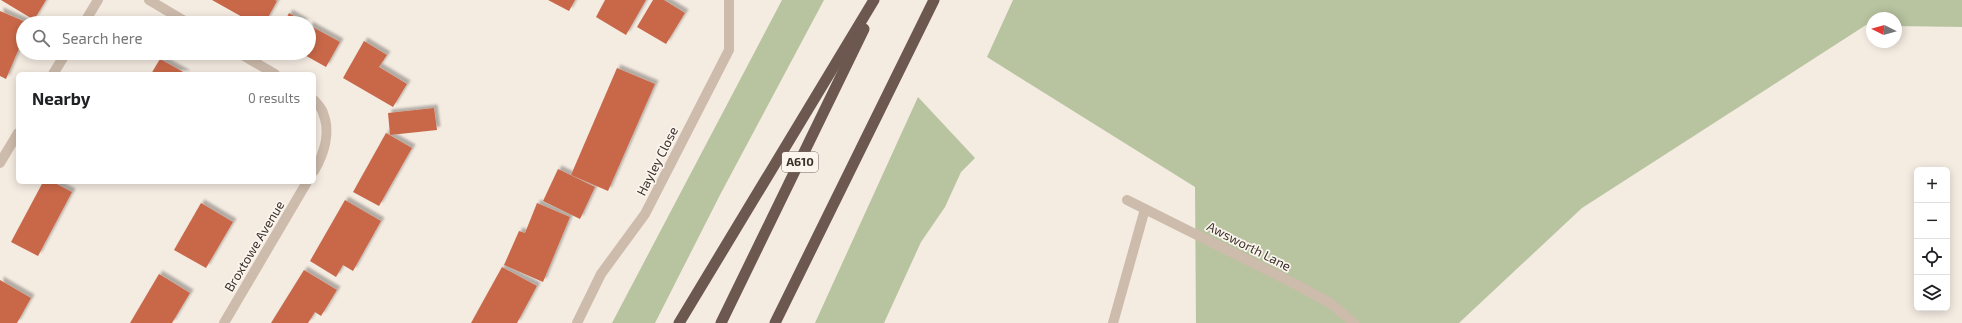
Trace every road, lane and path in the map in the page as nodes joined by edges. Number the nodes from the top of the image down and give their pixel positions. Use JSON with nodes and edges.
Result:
{"nodes":[{"id":1,"x":98,"y":0,"type":"edge"},
{"id":2,"x":149,"y":0,"type":"edge"},
{"id":3,"x":729,"y":0,"type":"edge"},
{"id":4,"x":874,"y":0,"type":"edge"},
{"id":5,"x":878,"y":0,"type":"edge"},
{"id":6,"x":934,"y":0,"type":"edge"},
{"id":7,"x":88,"y":16,"type":"edge"},
{"id":8,"x":176,"y":16,"type":"edge"},
{"id":9,"x":62,"y":60,"type":"edge"},
{"id":10,"x":251,"y":60,"type":"edge"},
{"id":11,"x":54,"y":72,"type":"edge"},
{"id":12,"x":272,"y":72,"type":"edge"},
{"id":13,"x":316,"y":103,"type":"edge"},
{"id":14,"x":16,"y":136,"type":"edge"},
{"id":15,"x":0,"y":163,"type":"edge"},
{"id":16,"x":316,"y":168,"type":"edge"},
{"id":17,"x":307,"y":184,"type":"edge"},
{"id":18,"x":1127,"y":200,"type":"dead end"},
{"id":19,"x":1146,"y":209,"type":"junction"},
{"id":20,"x":790,"y":292,"type":"junction"},
{"id":21,"x":224,"y":323,"type":"edge"},
{"id":22,"x":577,"y":323,"type":"edge"},
{"id":23,"x":679,"y":323,"type":"edge"},
{"id":24,"x":721,"y":323,"type":"edge"},
{"id":25,"x":775,"y":323,"type":"edge"},
{"id":26,"x":780,"y":323,"type":"edge"},
{"id":27,"x":1112,"y":323,"type":"edge"},
{"id":28,"x":1354,"y":323,"type":"edge"}],
"edges":[{"from":1,"to":7,"type":"street"},
{"from":2,"to":8,"type":"street"},
{"from":3,"to":22,"type":"street","name":"Hayley Close"},
{"from":4,"to":23,"type":"highway"},
{"from":5,"to":24,"type":"highway","number":"A610"},
{"from":6,"to":20,"type":"highway"},
{"from":9,"to":11,"type":"street"},
{"from":10,"to":12,"type":"street"},
{"from":13,"to":16,"type":"street"},
{"from":14,"to":15,"type":"street"},
{"from":17,"to":21,"type":"street","name":"Broxtowe Avenue"},
{"from":18,"to":19,"type":"street","name":"Awsworth Lane"},
{"from":19,"to":27,"type":"street"},
{"from":19,"to":28,"type":"street","name":"Awsworth Lane"},
{"from":20,"to":25,"type":"highway"},
{"from":20,"to":26,"type":"highway"}]}
